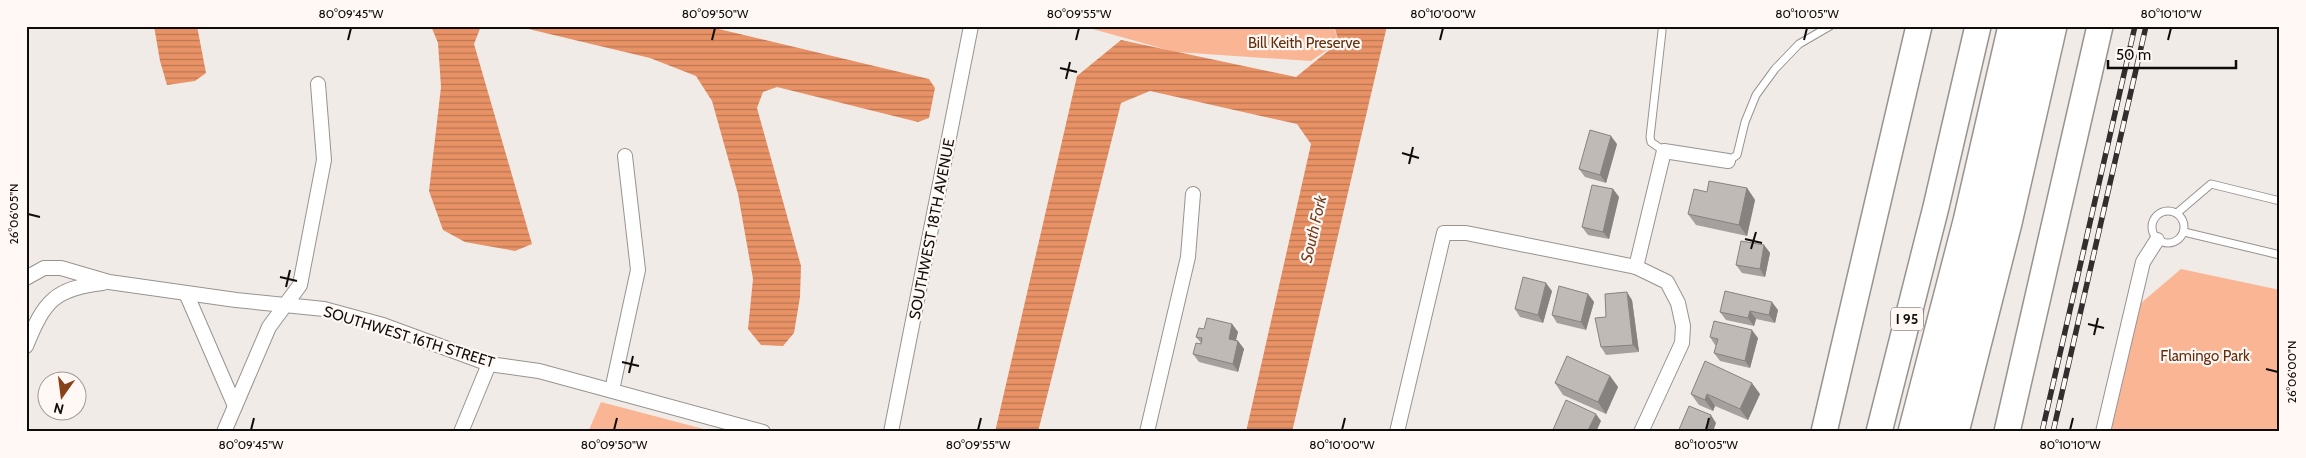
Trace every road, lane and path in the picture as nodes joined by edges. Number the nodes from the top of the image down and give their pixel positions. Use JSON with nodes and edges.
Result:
{"nodes":[{"id":1,"x":971,"y":26,"type":"edge"},
{"id":2,"x":1830,"y":26,"type":"edge"},
{"id":3,"x":1918,"y":26,"type":"edge"},
{"id":4,"x":1978,"y":26,"type":"edge"},
{"id":5,"x":2011,"y":26,"type":"edge"},
{"id":6,"x":2034,"y":26,"type":"edge"},
{"id":7,"x":2054,"y":26,"type":"edge"},
{"id":8,"x":2100,"y":26,"type":"edge"},
{"id":9,"x":1662,"y":31,"type":"dead end"},
{"id":10,"x":318,"y":84,"type":"dead end"},
{"id":11,"x":1664,"y":151,"type":"junction"},
{"id":12,"x":626,"y":156,"type":"dead end"},
{"id":13,"x":1728,"y":161,"type":"joint"},
{"id":14,"x":1193,"y":194,"type":"dead end"},
{"id":15,"x":2280,"y":201,"type":"edge"},
{"id":16,"x":2177,"y":213,"type":"junction"},
{"id":17,"x":1999,"y":221,"type":"junction"},
{"id":18,"x":2184,"y":232,"type":"junction"},
{"id":19,"x":2157,"y":240,"type":"junction"},
{"id":20,"x":2280,"y":254,"type":"edge"},
{"id":21,"x":1636,"y":267,"type":"junction"},
{"id":22,"x":26,"y":278,"type":"edge"},
{"id":23,"x":109,"y":282,"type":"junction"},
{"id":24,"x":186,"y":293,"type":"junction"},
{"id":25,"x":285,"y":305,"type":"junction"},
{"id":26,"x":26,"y":346,"type":"edge"},
{"id":27,"x":489,"y":364,"type":"junction"},
{"id":28,"x":612,"y":390,"type":"junction"},
{"id":29,"x":235,"y":406,"type":"junction"},
{"id":30,"x":224,"y":432,"type":"edge"},
{"id":31,"x":462,"y":432,"type":"edge"},
{"id":32,"x":763,"y":432,"type":"edge"},
{"id":33,"x":891,"y":432,"type":"edge"},
{"id":34,"x":1146,"y":432,"type":"edge"},
{"id":35,"x":1398,"y":432,"type":"edge"},
{"id":36,"x":1640,"y":432,"type":"edge"},
{"id":37,"x":1824,"y":432,"type":"edge"},
{"id":38,"x":1879,"y":432,"type":"edge"},
{"id":39,"x":1911,"y":432,"type":"edge"},
{"id":40,"x":1936,"y":432,"type":"edge"},
{"id":41,"x":1956,"y":432,"type":"edge"},
{"id":42,"x":2007,"y":432,"type":"edge"},
{"id":43,"x":2103,"y":432,"type":"edge"}],
"edges":[{"from":1,"to":33,"type":"street","name":"SOUTHWEST 18TH AVENUE"},
{"from":2,"to":13,"type":"lane"},
{"from":3,"to":37,"type":"highway"},
{"from":4,"to":38,"type":"highway","number":"I 95"},
{"from":5,"to":39,"type":"highway"},
{"from":6,"to":17,"type":"highway"},
{"from":7,"to":17,"type":"highway"},
{"from":8,"to":42,"type":"highway"},
{"from":9,"to":11,"type":"lane"},
{"from":10,"to":25,"type":"street"},
{"from":11,"to":13,"type":"street"},
{"from":11,"to":21,"type":"street"},
{"from":12,"to":28,"type":"street"},
{"from":14,"to":34,"type":"street"},
{"from":15,"to":16,"type":"lane"},
{"from":16,"to":18,"type":"lane"},
{"from":16,"to":19,"type":"lane"},
{"from":17,"to":40,"type":"highway"},
{"from":17,"to":41,"type":"highway"},
{"from":18,"to":19,"type":"lane"},
{"from":18,"to":20,"type":"lane"},
{"from":19,"to":43,"type":"street"},
{"from":21,"to":35,"type":"street"},
{"from":21,"to":36,"type":"street"},
{"from":22,"to":23,"type":"street","name":"SOUTHWEST 16TH STREET"},
{"from":23,"to":24,"type":"street","name":"SOUTHWEST 16TH STREET"},
{"from":23,"to":26,"type":"street","name":"SOUTHWEST 16TH STREET"},
{"from":24,"to":25,"type":"street","name":"SOUTHWEST 16TH STREET"},
{"from":24,"to":29,"type":"street"},
{"from":25,"to":27,"type":"street","name":"SOUTHWEST 16TH STREET"},
{"from":25,"to":29,"type":"street"},
{"from":27,"to":28,"type":"street","name":"SOUTHWEST 16TH STREET"},
{"from":27,"to":31,"type":"street"},
{"from":28,"to":32,"type":"street","name":"SOUTHWEST 16TH STREET"},
{"from":29,"to":30,"type":"street"}]}
